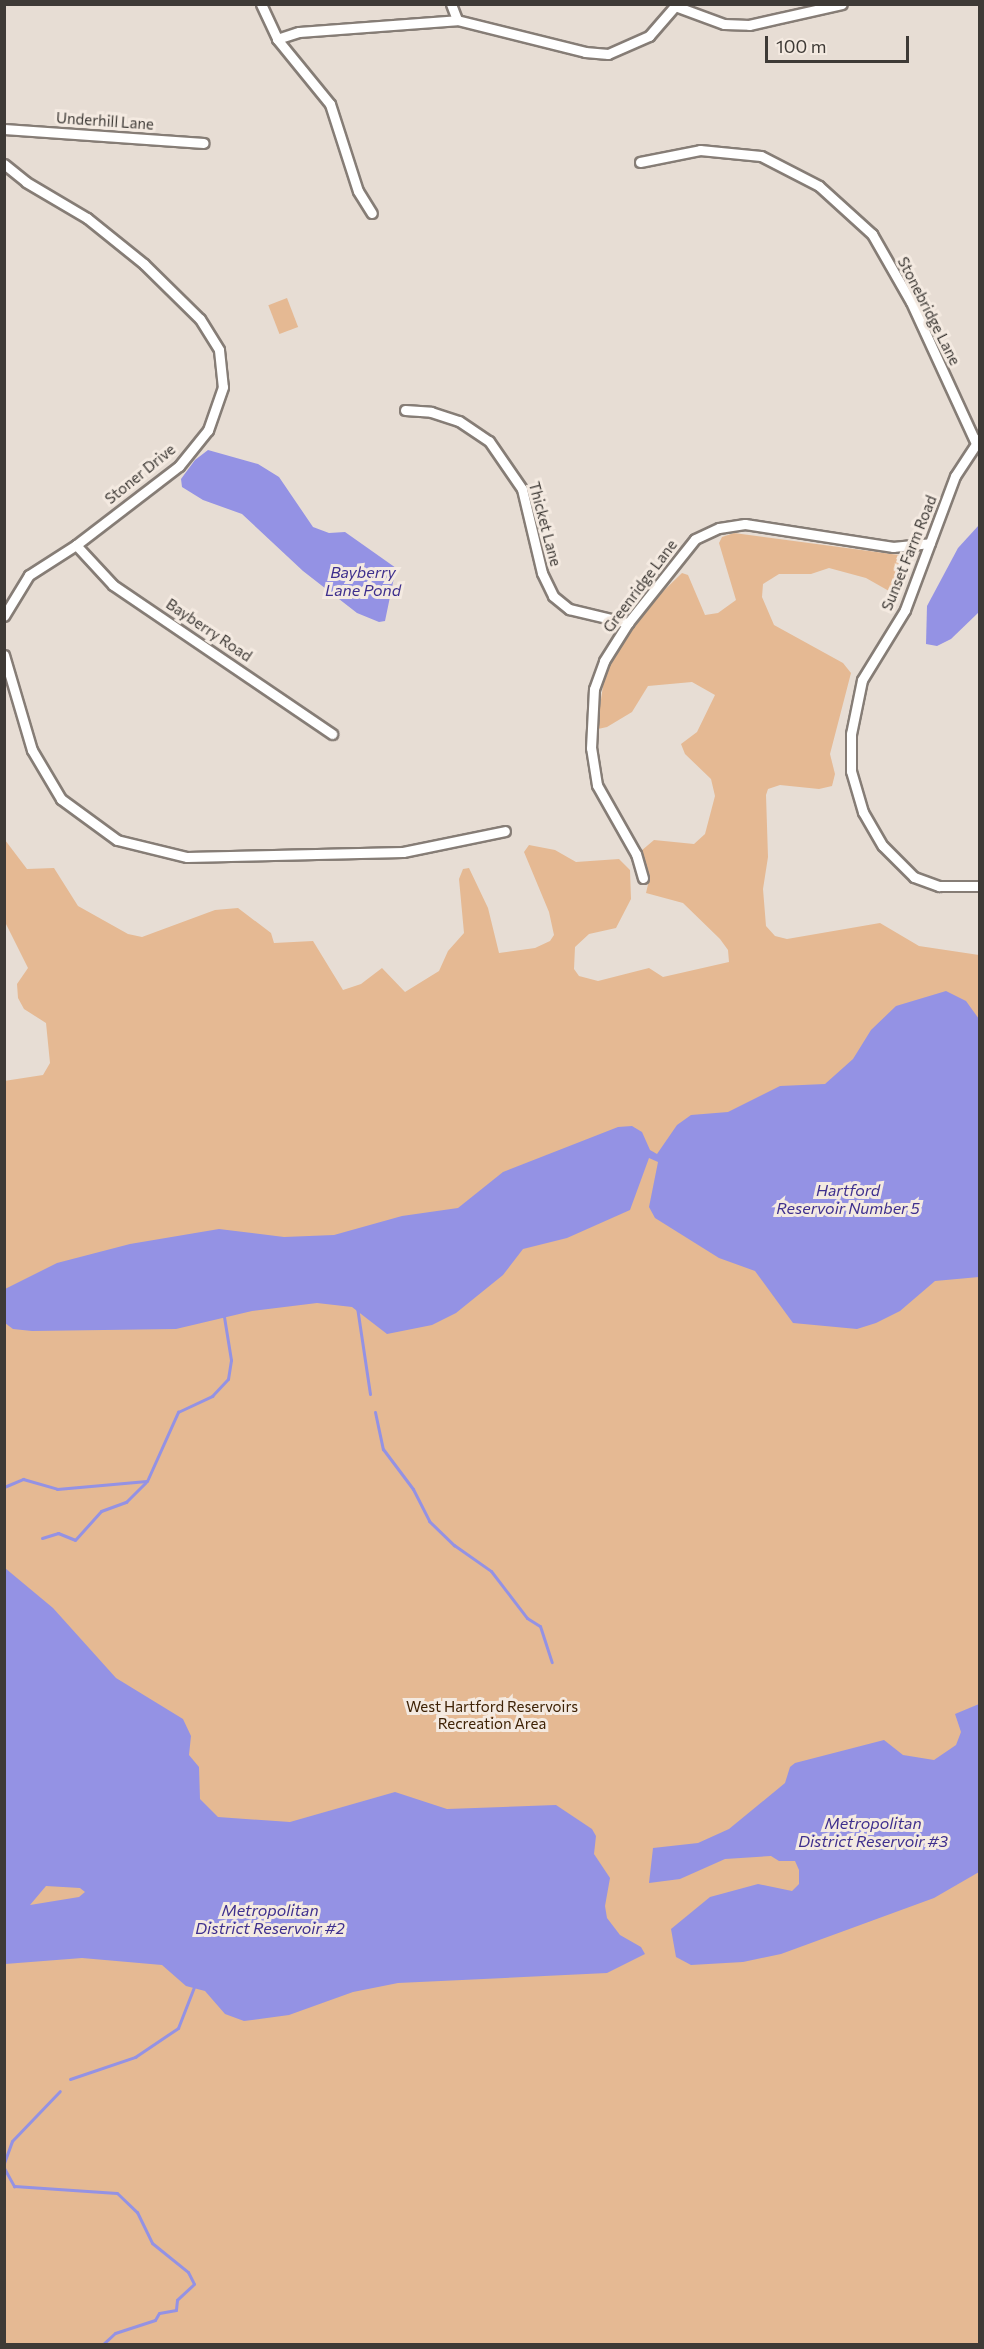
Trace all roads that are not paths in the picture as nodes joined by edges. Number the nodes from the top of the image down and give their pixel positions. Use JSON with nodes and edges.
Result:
{"nodes":[{"id":1,"x":261,"y":4,"type":"edge"},
{"id":2,"x":452,"y":4,"type":"edge"},
{"id":3,"x":842,"y":4,"type":"edge"},
{"id":4,"x":674,"y":5,"type":"edge"},
{"id":5,"x":456,"y":20,"type":"junction"},
{"id":6,"x":277,"y":39,"type":"junction"},
{"id":7,"x":4,"y":129,"type":"edge"},
{"id":8,"x":204,"y":143,"type":"dead end"},
{"id":9,"x":640,"y":162,"type":"dead end"},
{"id":10,"x":4,"y":164,"type":"edge"},
{"id":11,"x":372,"y":213,"type":"dead end"},
{"id":12,"x":405,"y":410,"type":"dead end"},
{"id":13,"x":977,"y":440,"type":"edge"},
{"id":14,"x":930,"y":543,"type":"junction"},
{"id":15,"x":76,"y":544,"type":"junction"},
{"id":16,"x":4,"y":616,"type":"edge"},
{"id":17,"x":628,"y":623,"type":"junction"},
{"id":18,"x":4,"y":655,"type":"edge"},
{"id":19,"x":332,"y":734,"type":"dead end"},
{"id":20,"x":505,"y":831,"type":"dead end"},
{"id":21,"x":643,"y":878,"type":"dead end"},
{"id":22,"x":980,"y":886,"type":"edge"}],
"edges":[{"from":1,"to":6,"type":"street"},
{"from":2,"to":5,"type":"street"},
{"from":3,"to":4,"type":"street"},
{"from":4,"to":5,"type":"street"},
{"from":5,"to":6,"type":"street"},
{"from":6,"to":11,"type":"street"},
{"from":7,"to":8,"type":"street","name":"Underhill Lane"},
{"from":9,"to":13,"type":"street","name":"Stonebridge Lane"},
{"from":10,"to":15,"type":"street","name":"Stoner Drive"},
{"from":12,"to":17,"type":"street","name":"Thicket Lane"},
{"from":13,"to":14,"type":"street","name":"Sunset Farm Road"},
{"from":14,"to":17,"type":"street","name":"Greenridge Lane"},
{"from":14,"to":22,"type":"street","name":"Sunset Farm Road"},
{"from":15,"to":16,"type":"street","name":"Stoner Drive"},
{"from":15,"to":19,"type":"street","name":"Bayberry Road"},
{"from":17,"to":21,"type":"street","name":"Greenridge Lane"},
{"from":18,"to":20,"type":"street"}]}
